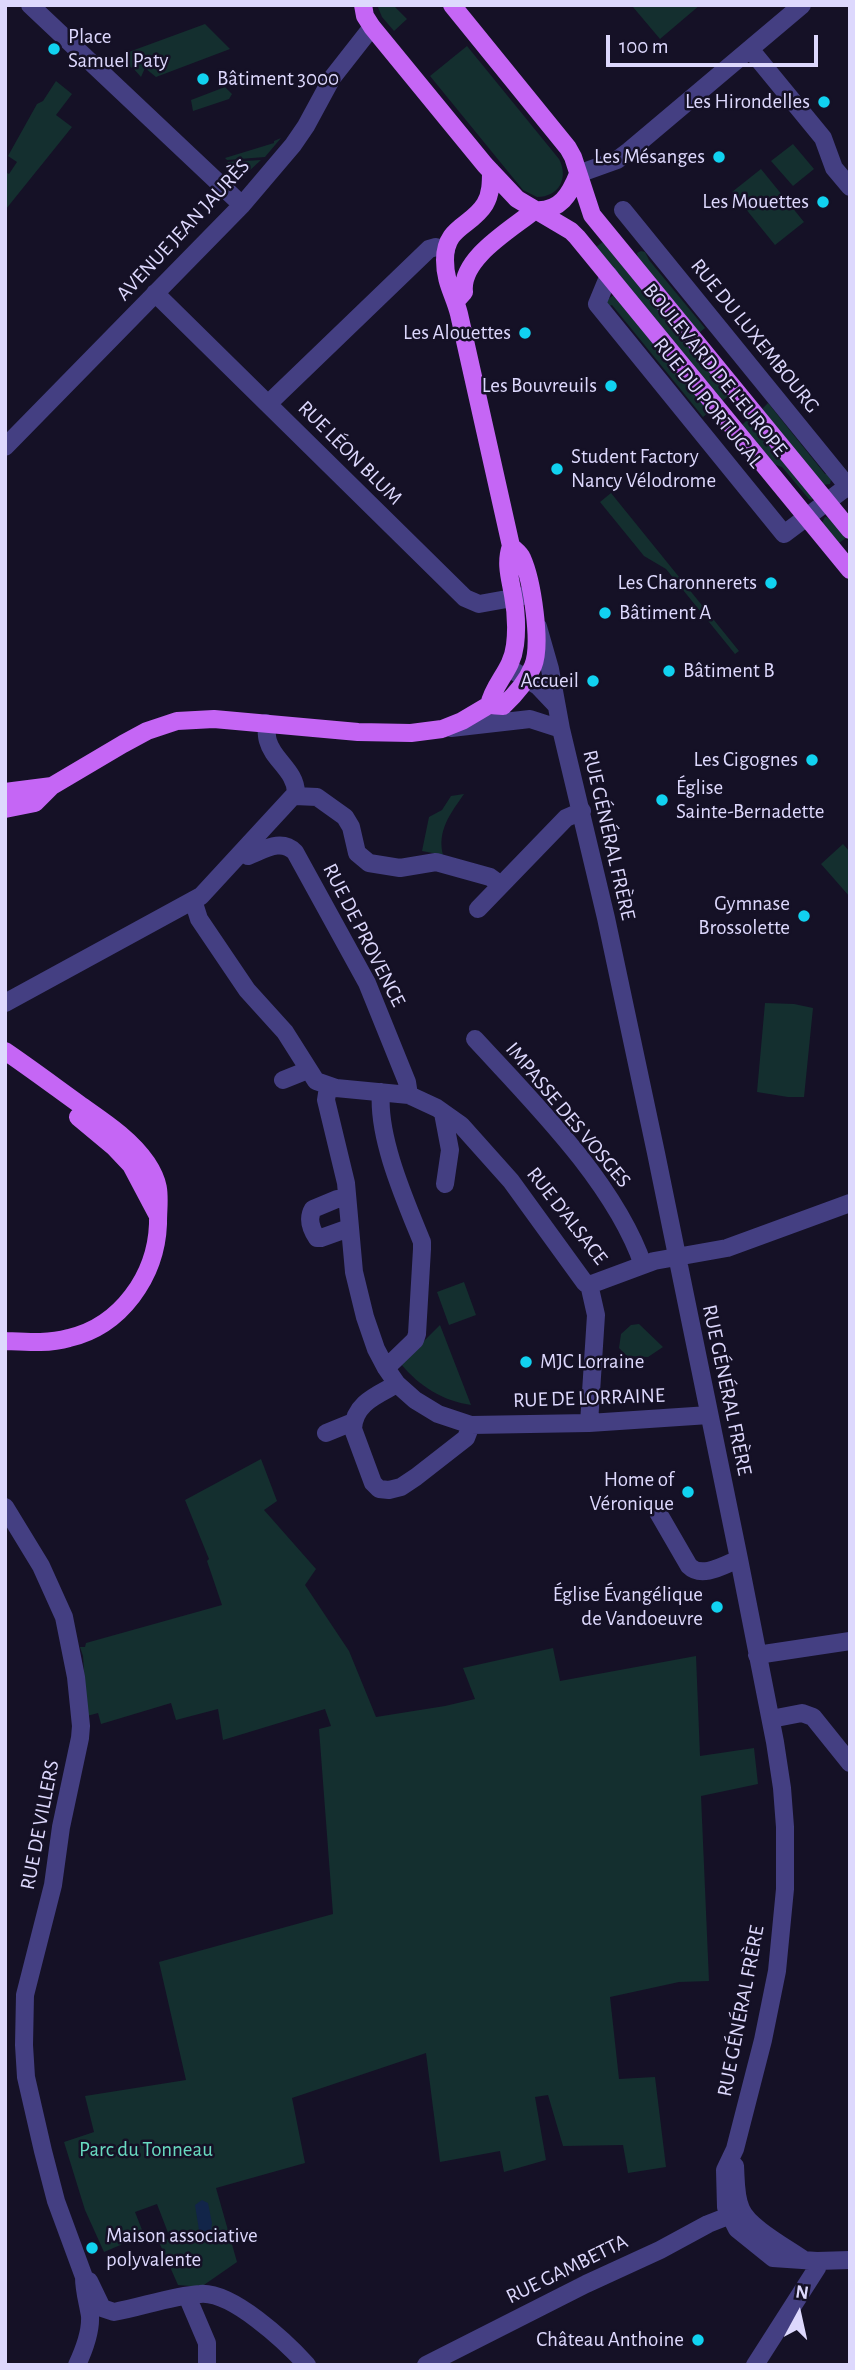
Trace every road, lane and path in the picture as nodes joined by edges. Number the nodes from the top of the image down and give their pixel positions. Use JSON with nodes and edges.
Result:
{"nodes":[{"id":1,"x":30,"y":5,"type":"edge"},
{"id":2,"x":363,"y":5,"type":"edge"},
{"id":3,"x":452,"y":5,"type":"edge"},
{"id":4,"x":802,"y":5,"type":"edge"},
{"id":5,"x":372,"y":27,"type":"junction"},
{"id":6,"x":746,"y":53,"type":"junction"},
{"id":7,"x":829,"y":153,"type":"junction"},
{"id":8,"x":850,"y":170,"type":"edge"},
{"id":9,"x":491,"y":171,"type":"junction"},
{"id":10,"x":578,"y":174,"type":"junction"},
{"id":11,"x":850,"y":187,"type":"edge"},
{"id":12,"x":242,"y":205,"type":"junction"},
{"id":13,"x":536,"y":210,"type":"junction"},
{"id":14,"x":623,"y":210,"type":"dead end"},
{"id":15,"x":645,"y":238,"type":"junction"},
{"id":16,"x":616,"y":244,"type":"junction"},
{"id":17,"x":446,"y":250,"type":"junction"},
{"id":18,"x":468,"y":268,"type":"junction"},
{"id":19,"x":609,"y":275,"type":"junction"},
{"id":20,"x":155,"y":293,"type":"junction"},
{"id":21,"x":456,"y":301,"type":"junction"},
{"id":22,"x":268,"y":404,"type":"junction"},
{"id":23,"x":5,"y":447,"type":"edge"},
{"id":24,"x":849,"y":487,"type":"edge"},
{"id":25,"x":827,"y":502,"type":"junction"},
{"id":26,"x":806,"y":517,"type":"junction"},
{"id":27,"x":850,"y":530,"type":"edge"},
{"id":28,"x":850,"y":570,"type":"edge"},
{"id":29,"x":522,"y":596,"type":"junction"},
{"id":30,"x":536,"y":620,"type":"junction"},
{"id":31,"x":509,"y":668,"type":"junction"},
{"id":32,"x":527,"y":678,"type":"junction"},
{"id":33,"x":489,"y":705,"type":"junction"},
{"id":34,"x":556,"y":705,"type":"junction"},
{"id":35,"x":266,"y":723,"type":"junction"},
{"id":36,"x":442,"y":729,"type":"junction"},
{"id":37,"x":561,"y":729,"type":"junction"},
{"id":38,"x":52,"y":786,"type":"junction"},
{"id":39,"x":5,"y":792,"type":"edge"},
{"id":40,"x":295,"y":796,"type":"junction"},
{"id":41,"x":5,"y":809,"type":"edge"},
{"id":42,"x":582,"y":811,"type":"junction"},
{"id":43,"x":243,"y":852,"type":"junction"},
{"id":44,"x":501,"y":886,"type":"junction"},
{"id":45,"x":193,"y":900,"type":"junction"},
{"id":46,"x":478,"y":909,"type":"dead end"},
{"id":47,"x":5,"y":1003,"type":"edge"},
{"id":48,"x":475,"y":1039,"type":"dead end"},
{"id":49,"x":5,"y":1051,"type":"edge"},
{"id":50,"x":5,"y":1066,"type":"edge"},
{"id":51,"x":308,"y":1070,"type":"junction"},
{"id":52,"x":283,"y":1080,"type":"dead end"},
{"id":53,"x":328,"y":1087,"type":"junction"},
{"id":54,"x":381,"y":1091,"type":"junction"},
{"id":55,"x":408,"y":1095,"type":"junction"},
{"id":56,"x":443,"y":1113,"type":"junction"},
{"id":57,"x":445,"y":1184,"type":"dead end"},
{"id":58,"x":347,"y":1199,"type":"junction"},
{"id":59,"x":850,"y":1203,"type":"edge"},
{"id":60,"x":158,"y":1216,"type":"junction"},
{"id":61,"x":349,"y":1228,"type":"junction"},
{"id":62,"x":677,"y":1257,"type":"junction"},
{"id":63,"x":643,"y":1265,"type":"junction"},
{"id":64,"x":589,"y":1284,"type":"junction"},
{"id":65,"x":5,"y":1340,"type":"edge"},
{"id":66,"x":386,"y":1368,"type":"junction"},
{"id":67,"x":397,"y":1384,"type":"junction"},
{"id":68,"x":709,"y":1415,"type":"junction"},
{"id":69,"x":354,"y":1422,"type":"junction"},
{"id":70,"x":589,"y":1423,"type":"junction"},
{"id":71,"x":471,"y":1425,"type":"junction"},
{"id":72,"x":326,"y":1433,"type":"dead end"},
{"id":73,"x":5,"y":1507,"type":"edge"},
{"id":74,"x":656,"y":1510,"type":"dead end"},
{"id":75,"x":739,"y":1559,"type":"junction"},
{"id":76,"x":850,"y":1641,"type":"edge"},
{"id":77,"x":757,"y":1655,"type":"junction"},
{"id":78,"x":771,"y":1719,"type":"junction"},
{"id":79,"x":850,"y":1763,"type":"edge"},
{"id":80,"x":735,"y":2214,"type":"junction"},
{"id":81,"x":811,"y":2260,"type":"junction"},
{"id":82,"x":850,"y":2260,"type":"edge"},
{"id":83,"x":84,"y":2277,"type":"junction"},
{"id":84,"x":187,"y":2296,"type":"junction"},
{"id":85,"x":77,"y":2365,"type":"edge"},
{"id":86,"x":207,"y":2365,"type":"edge"},
{"id":87,"x":307,"y":2365,"type":"edge"},
{"id":88,"x":426,"y":2365,"type":"edge"},
{"id":89,"x":755,"y":2365,"type":"edge"}],
"edges":[{"from":1,"to":12,"type":"street"},
{"from":2,"to":5,"type":"main road","name":"BOULEVARD DE L'EUROPE"},
{"from":3,"to":10,"type":"main road","name":"BOULEVARD DE L'EUROPE"},
{"from":4,"to":6,"type":"street"},
{"from":5,"to":9,"type":"main road","name":"BOULEVARD DE L'EUROPE"},
{"from":5,"to":12,"type":"street","name":"AVENUE JEAN JAURÈS"},
{"from":6,"to":7,"type":"street"},
{"from":6,"to":10,"type":"street"},
{"from":7,"to":8,"type":"street"},
{"from":7,"to":11,"type":"street"},
{"from":9,"to":13,"type":"main road","name":"BOULEVARD DE L'EUROPE"},
{"from":9,"to":17,"type":"main road"},
{"from":10,"to":13,"type":"main road"},
{"from":10,"to":16,"type":"main road","name":"BOULEVARD DE L'EUROPE"},
{"from":12,"to":20,"type":"street","name":"AVENUE JEAN JAURÈS"},
{"from":13,"to":18,"type":"main road"},
{"from":13,"to":19,"type":"main road","name":"BOULEVARD DE L'EUROPE"},
{"from":14,"to":15,"type":"street","name":"RUE DU LUXEMBOURG"},
{"from":15,"to":16,"type":"street"},
{"from":15,"to":24,"type":"street","name":"RUE DU LUXEMBOURG"},
{"from":16,"to":25,"type":"main road","name":"BOULEVARD DE L'EUROPE"},
{"from":17,"to":18,"type":"main road"},
{"from":17,"to":21,"type":"main road"},
{"from":17,"to":22,"type":"street"},
{"from":18,"to":21,"type":"main road"},
{"from":19,"to":26,"type":"main road","name":"BOULEVARD DE L'EUROPE"},
{"from":19,"to":26,"type":"street","name":"RUE DU PORTUGAL"},
{"from":20,"to":22,"type":"street","name":"RUE LÉON BLUM"},
{"from":20,"to":23,"type":"street","name":"AVENUE JEAN JAURÈS"},
{"from":21,"to":29,"type":"main road"},
{"from":22,"to":29,"type":"street","name":"RUE LÉON BLUM"},
{"from":24,"to":25,"type":"street","name":"RUE DU LUXEMBOURG"},
{"from":25,"to":26,"type":"street","name":"RUE DU LUXEMBOURG"},
{"from":25,"to":27,"type":"main road","name":"BOULEVARD DE L'EUROPE"},
{"from":26,"to":28,"type":"main road","name":"BOULEVARD DE L'EUROPE"},
{"from":29,"to":30,"type":"main road"},
{"from":29,"to":31,"type":"main road"},
{"from":30,"to":32,"type":"main road"},
{"from":30,"to":34,"type":"street","name":"RUE GÉNÉRAL FRÈRE"},
{"from":31,"to":32,"type":"street"},
{"from":31,"to":33,"type":"main road"},
{"from":32,"to":33,"type":"main road"},
{"from":32,"to":34,"type":"street"},
{"from":33,"to":36,"type":"main road"},
{"from":34,"to":37,"type":"street","name":"RUE GÉNÉRAL FRÈRE"},
{"from":35,"to":36,"type":"main road"},
{"from":35,"to":38,"type":"main road"},
{"from":35,"to":40,"type":"street"},
{"from":36,"to":37,"type":"street"},
{"from":37,"to":42,"type":"street","name":"RUE GÉNÉRAL FRÈRE"},
{"from":38,"to":39,"type":"main road"},
{"from":38,"to":41,"type":"main road"},
{"from":40,"to":43,"type":"street"},
{"from":40,"to":44,"type":"street"},
{"from":42,"to":44,"type":"street"},
{"from":42,"to":62,"type":"street","name":"RUE GÉNÉRAL FRÈRE"},
{"from":43,"to":45,"type":"street"},
{"from":43,"to":55,"type":"street","name":"RUE DE PROVENCE"},
{"from":44,"to":46,"type":"street"},
{"from":45,"to":47,"type":"street"},
{"from":45,"to":51,"type":"street"},
{"from":48,"to":63,"type":"street","name":"IMPASSE DES VOSGES"},
{"from":49,"to":60,"type":"main road"},
{"from":50,"to":60,"type":"main road"},
{"from":51,"to":52,"type":"street"},
{"from":51,"to":53,"type":"street"},
{"from":53,"to":54,"type":"street","name":"RUE D'ALSACE"},
{"from":53,"to":58,"type":"street","name":"RUE DE LORRAINE"},
{"from":54,"to":55,"type":"street","name":"RUE D'ALSACE"},
{"from":54,"to":66,"type":"street"},
{"from":55,"to":56,"type":"street","name":"RUE D'ALSACE"},
{"from":56,"to":57,"type":"street"},
{"from":56,"to":64,"type":"street","name":"RUE D'ALSACE"},
{"from":58,"to":61,"type":"street","name":"RUE DE LORRAINE"},
{"from":58,"to":61,"type":"street"},
{"from":59,"to":62,"type":"street","name":"RUE D'ALSACE"},
{"from":60,"to":65,"type":"main road"},
{"from":61,"to":66,"type":"street","name":"RUE DE LORRAINE"},
{"from":62,"to":63,"type":"street","name":"RUE D'ALSACE"},
{"from":62,"to":68,"type":"street","name":"RUE GÉNÉRAL FRÈRE"},
{"from":63,"to":64,"type":"street","name":"RUE D'ALSACE"},
{"from":64,"to":70,"type":"street"},
{"from":66,"to":67,"type":"street","name":"RUE DE LORRAINE"},
{"from":67,"to":69,"type":"street"},
{"from":67,"to":71,"type":"street","name":"RUE DE LORRAINE"},
{"from":68,"to":70,"type":"street","name":"RUE DE LORRAINE"},
{"from":68,"to":75,"type":"street","name":"RUE GÉNÉRAL FRÈRE"},
{"from":69,"to":71,"type":"street"},
{"from":69,"to":72,"type":"street"},
{"from":70,"to":71,"type":"street","name":"RUE DE LORRAINE"},
{"from":73,"to":83,"type":"street","name":"RUE DE VILLERS"},
{"from":74,"to":75,"type":"street"},
{"from":75,"to":77,"type":"street","name":"RUE GÉNÉRAL FRÈRE"},
{"from":76,"to":77,"type":"street"},
{"from":77,"to":78,"type":"street","name":"RUE GÉNÉRAL FRÈRE"},
{"from":78,"to":79,"type":"street"},
{"from":78,"to":80,"type":"street","name":"RUE GÉNÉRAL FRÈRE"},
{"from":80,"to":81,"type":"street"},
{"from":80,"to":88,"type":"street","name":"RUE GAMBETTA"},
{"from":81,"to":82,"type":"street"},
{"from":81,"to":89,"type":"street"},
{"from":83,"to":84,"type":"street"},
{"from":83,"to":85,"type":"street","name":"RUE DE VILLERS"},
{"from":84,"to":86,"type":"street"},
{"from":84,"to":87,"type":"street"}]}
